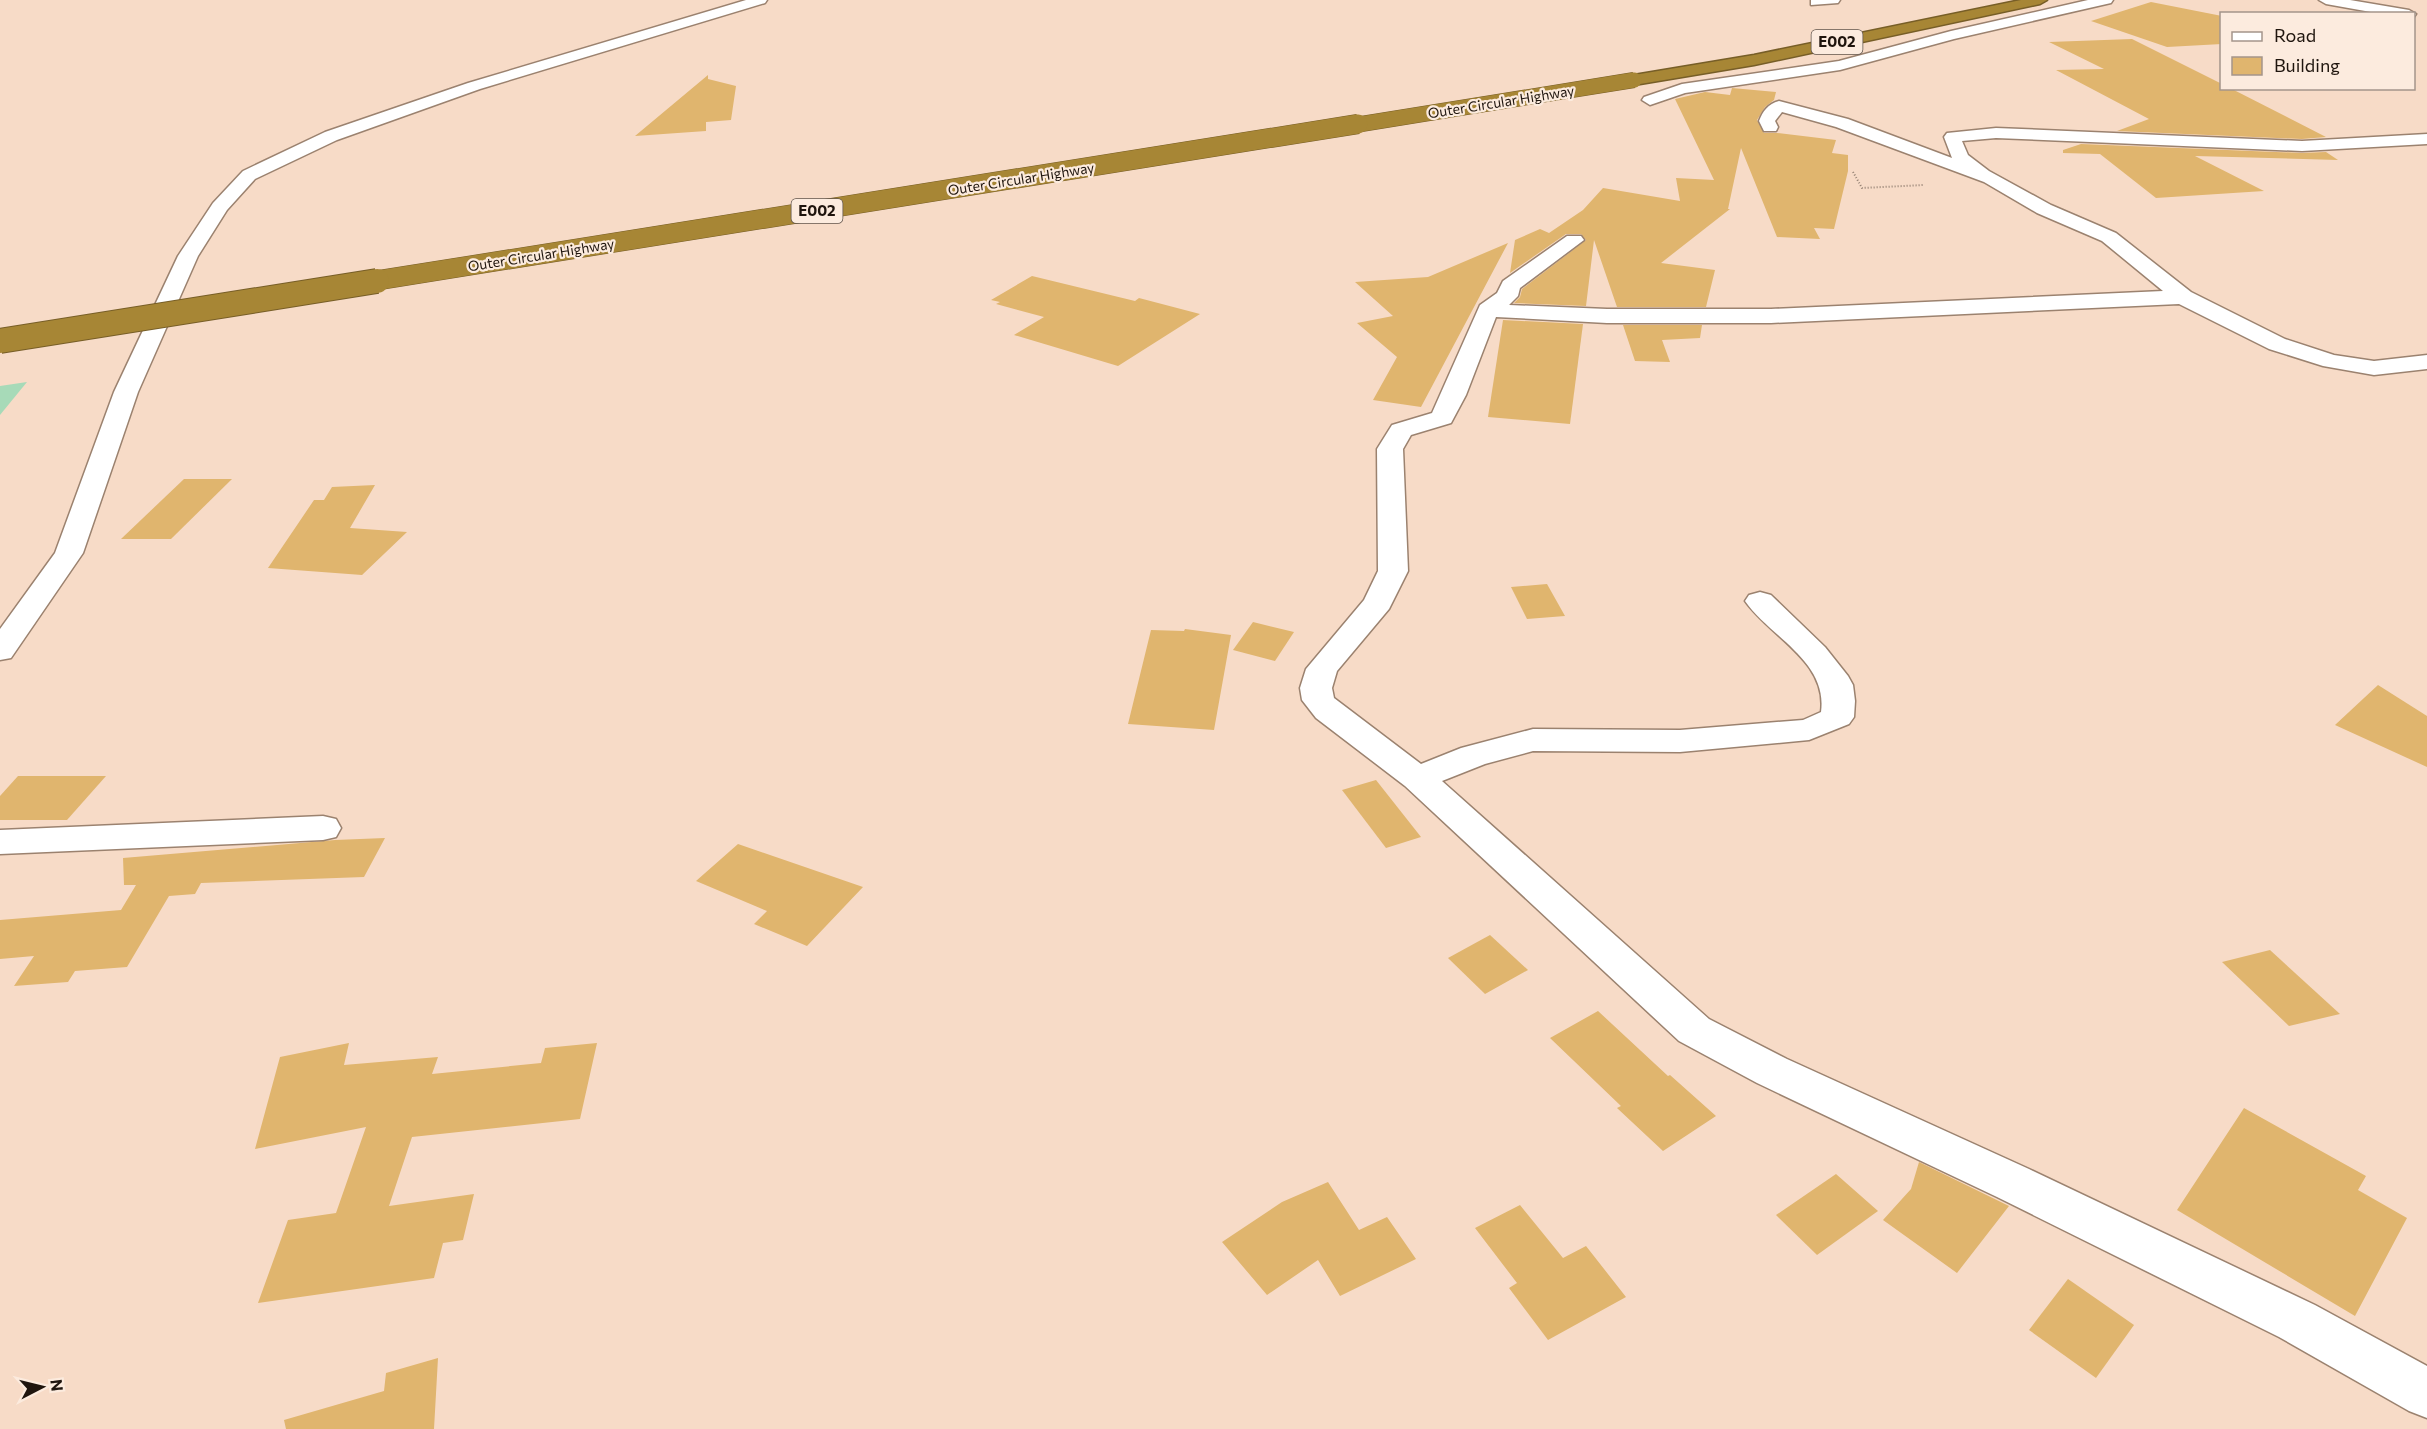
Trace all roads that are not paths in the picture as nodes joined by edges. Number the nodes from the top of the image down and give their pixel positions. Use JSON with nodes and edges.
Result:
{"nodes":[{"id":1,"x":760,"y":0,"type":"edge"},
{"id":2,"x":1833,"y":0,"type":"edge"},
{"id":3,"x":1975,"y":0,"type":"edge"},
{"id":4,"x":2040,"y":0,"type":"edge"},
{"id":5,"x":2106,"y":0,"type":"edge"},
{"id":6,"x":2326,"y":0,"type":"edge"},
{"id":7,"x":1816,"y":2,"type":"dead end"},
{"id":8,"x":691,"y":5,"type":"dead end"},
{"id":9,"x":2401,"y":12,"type":"edge"},
{"id":10,"x":717,"y":14,"type":"junction"},
{"id":11,"x":1837,"y":28,"type":"dead end"},
{"id":12,"x":1733,"y":48,"type":"dead end"},
{"id":13,"x":1650,"y":100,"type":"dead end"},
{"id":14,"x":1770,"y":127,"type":"dead end"},
{"id":15,"x":2427,"y":139,"type":"edge"},
{"id":16,"x":1990,"y":178,"type":"junction"},
{"id":17,"x":1574,"y":240,"type":"dead end"},
{"id":18,"x":2184,"y":297,"type":"junction"},
{"id":19,"x":154,"y":298,"type":"dead end"},
{"id":20,"x":1488,"y":310,"type":"junction"},
{"id":21,"x":0,"y":341,"type":"edge"},
{"id":22,"x":2427,"y":363,"type":"edge"},
{"id":23,"x":1760,"y":601,"type":"dead end"},
{"id":24,"x":0,"y":651,"type":"edge"},
{"id":25,"x":1418,"y":778,"type":"junction"},
{"id":26,"x":324,"y":828,"type":"dead end"},
{"id":27,"x":0,"y":843,"type":"edge"},
{"id":28,"x":2427,"y":1393,"type":"edge"}],
"edges":[{"from":1,"to":10,"type":"street"},
{"from":2,"to":7,"type":"street"},
{"from":3,"to":11,"type":"highway","number":"E002"},
{"from":4,"to":21,"type":"highway","name":"Outer Circular Highway","number":"E002","bridge":true},
{"from":5,"to":13,"type":"street"},
{"from":6,"to":9,"type":"street"},
{"from":8,"to":10,"type":"street"},
{"from":10,"to":24,"type":"street"},
{"from":12,"to":19,"type":"highway","name":"Outer Circular Highway","number":"E002"},
{"from":14,"to":16,"type":"street"},
{"from":15,"to":16,"type":"street"},
{"from":16,"to":18,"type":"street"},
{"from":17,"to":20,"type":"street"},
{"from":18,"to":20,"type":"street"},
{"from":18,"to":22,"type":"street"},
{"from":20,"to":25,"type":"street"},
{"from":23,"to":25,"type":"street"},
{"from":25,"to":28,"type":"street"},
{"from":26,"to":27,"type":"street"}]}
